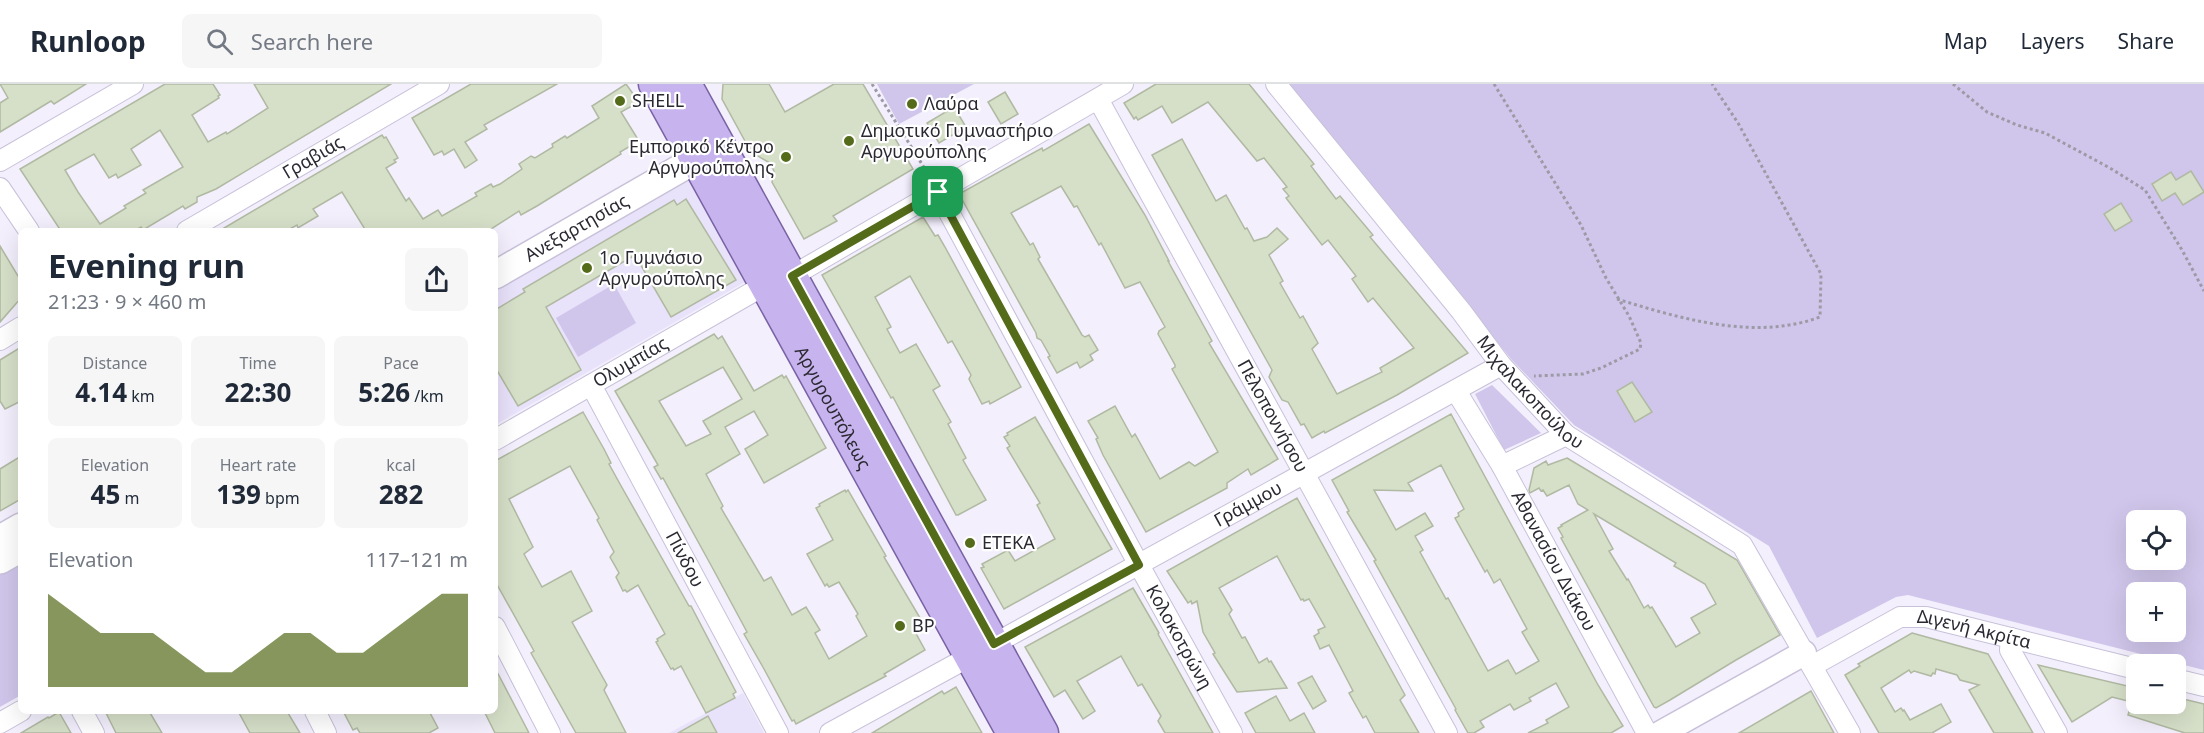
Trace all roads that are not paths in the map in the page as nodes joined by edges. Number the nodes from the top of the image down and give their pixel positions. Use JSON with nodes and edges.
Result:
{"nodes":[{"id":1,"x":133,"y":84,"type":"edge"},
{"id":2,"x":439,"y":84,"type":"edge"},
{"id":3,"x":654,"y":84,"type":"edge"},
{"id":4,"x":686,"y":84,"type":"edge"},
{"id":5,"x":1123,"y":84,"type":"edge"},
{"id":6,"x":1276,"y":84,"type":"edge"},
{"id":7,"x":1098,"y":99,"type":"junction"},
{"id":8,"x":703,"y":144,"type":"junction"},
{"id":9,"x":0,"y":161,"type":"edge"},
{"id":10,"x":0,"y":188,"type":"edge"},
{"id":11,"x":938,"y":192,"type":"junction"},
{"id":12,"x":27,"y":228,"type":"edge"},
{"id":13,"x":192,"y":228,"type":"edge"},
{"id":14,"x":498,"y":251,"type":"edge"},
{"id":15,"x":498,"y":272,"type":"edge"},
{"id":16,"x":778,"y":280,"type":"junction"},
{"id":17,"x":18,"y":329,"type":"edge"},
{"id":18,"x":0,"y":340,"type":"edge"},
{"id":19,"x":1501,"y":365,"type":"junction"},
{"id":20,"x":591,"y":385,"type":"junction"},
{"id":21,"x":1456,"y":391,"type":"junction"},
{"id":22,"x":1566,"y":435,"type":"junction"},
{"id":23,"x":498,"y":438,"type":"edge"},
{"id":24,"x":1502,"y":466,"type":"junction"},
{"id":25,"x":1304,"y":473,"type":"junction"},
{"id":26,"x":18,"y":529,"type":"edge"},
{"id":27,"x":0,"y":539,"type":"edge"},
{"id":28,"x":18,"y":550,"type":"edge"},
{"id":29,"x":0,"y":561,"type":"edge"},
{"id":30,"x":1139,"y":565,"type":"junction"},
{"id":31,"x":498,"y":633,"type":"edge"},
{"id":32,"x":2011,"y":638,"type":"junction"},
{"id":33,"x":981,"y":650,"type":"junction"},
{"id":34,"x":1808,"y":659,"type":"junction"},
{"id":35,"x":2126,"y":667,"type":"edge"},
{"id":36,"x":2186,"y":682,"type":"edge"},
{"id":37,"x":2204,"y":686,"type":"edge"},
{"id":38,"x":18,"y":713,"type":"edge"},
{"id":39,"x":84,"y":714,"type":"edge"},
{"id":40,"x":316,"y":714,"type":"edge"},
{"id":41,"x":0,"y":723,"type":"edge"},
{"id":42,"x":94,"y":733,"type":"edge"},
{"id":43,"x":326,"y":733,"type":"edge"},
{"id":44,"x":550,"y":733,"type":"edge"},
{"id":45,"x":778,"y":733,"type":"edge"},
{"id":46,"x":830,"y":733,"type":"edge"},
{"id":47,"x":1012,"y":733,"type":"edge"},
{"id":48,"x":1043,"y":733,"type":"edge"},
{"id":49,"x":1232,"y":733,"type":"edge"},
{"id":50,"x":1448,"y":733,"type":"edge"},
{"id":51,"x":1647,"y":733,"type":"edge"},
{"id":52,"x":1661,"y":733,"type":"edge"},
{"id":53,"x":1692,"y":733,"type":"edge"},
{"id":54,"x":1850,"y":733,"type":"edge"},
{"id":55,"x":2057,"y":733,"type":"edge"}],
"edges":[{"from":1,"to":9,"type":"street"},
{"from":2,"to":13,"type":"street","name":"Γραβιάς"},
{"from":3,"to":8,"type":"main road","name":"Αργυρουπόλεως"},
{"from":4,"to":8,"type":"main road","name":"Αργυρουπόλεως"},
{"from":5,"to":7,"type":"street","name":"Ολυμπίας"},
{"from":6,"to":19,"type":"street","name":"Μιχαλακοπούλου"},
{"from":7,"to":11,"type":"street","name":"Ολυμπίας"},
{"from":7,"to":25,"type":"street","name":"Πελοποννήσου"},
{"from":8,"to":14,"type":"main road","name":"Ανεξαρτησίας"},
{"from":8,"to":15,"type":"main road","name":"Ανεξαρτησίας"},
{"from":8,"to":16,"type":"main road","name":"Αργυρουπόλεως"},
{"from":10,"to":12,"type":"street"},
{"from":11,"to":16,"type":"street","name":"Ολυμπίας"},
{"from":11,"to":30,"type":"street","name":"Κολοκοτρώνη"},
{"from":16,"to":20,"type":"street","name":"Ολυμπίας"},
{"from":16,"to":33,"type":"main road","name":"Αργυρουπόλεως"},
{"from":17,"to":18,"type":"street"},
{"from":19,"to":21,"type":"street","name":"Γράμμου"},
{"from":19,"to":22,"type":"street","name":"Μιχαλακοπούλου"},
{"from":20,"to":23,"type":"street","name":"Ολυμπίας"},
{"from":20,"to":45,"type":"street","name":"Πίνδου"},
{"from":21,"to":24,"type":"street","name":"Αθανασίου Διάκου"},
{"from":21,"to":25,"type":"street","name":"Γράμμου"},
{"from":22,"to":24,"type":"street"},
{"from":22,"to":34,"type":"street","name":"Μιχαλακοπούλου"},
{"from":24,"to":51,"type":"street","name":"Αθανασίου Διάκου"},
{"from":25,"to":30,"type":"street","name":"Γράμμου"},
{"from":25,"to":50,"type":"street","name":"Πελοποννήσου"},
{"from":26,"to":27,"type":"main road"},
{"from":28,"to":29,"type":"main road"},
{"from":30,"to":33,"type":"street","name":"Γράμμου"},
{"from":30,"to":49,"type":"street","name":"Κολοκοτρώνη"},
{"from":31,"to":44,"type":"street"},
{"from":32,"to":34,"type":"street","name":"Διγενή Ακρίτα"},
{"from":32,"to":35,"type":"street","name":"Διγενή Ακρίτα"},
{"from":32,"to":55,"type":"street"},
{"from":33,"to":46,"type":"street","name":"Γράμμου"},
{"from":33,"to":47,"type":"main road","name":"Αργυρουπόλεως"},
{"from":33,"to":48,"type":"main road","name":"Αργυρουπόλεως"},
{"from":34,"to":52,"type":"street","name":"Διγενή Ακρίτα"},
{"from":34,"to":53,"type":"street","name":"Διγενή Ακρίτα"},
{"from":34,"to":54,"type":"street","name":"Μιχαλακοπούλου"},
{"from":36,"to":37,"type":"street"},
{"from":38,"to":41,"type":"street"},
{"from":39,"to":42,"type":"street"},
{"from":40,"to":43,"type":"street"}]}
